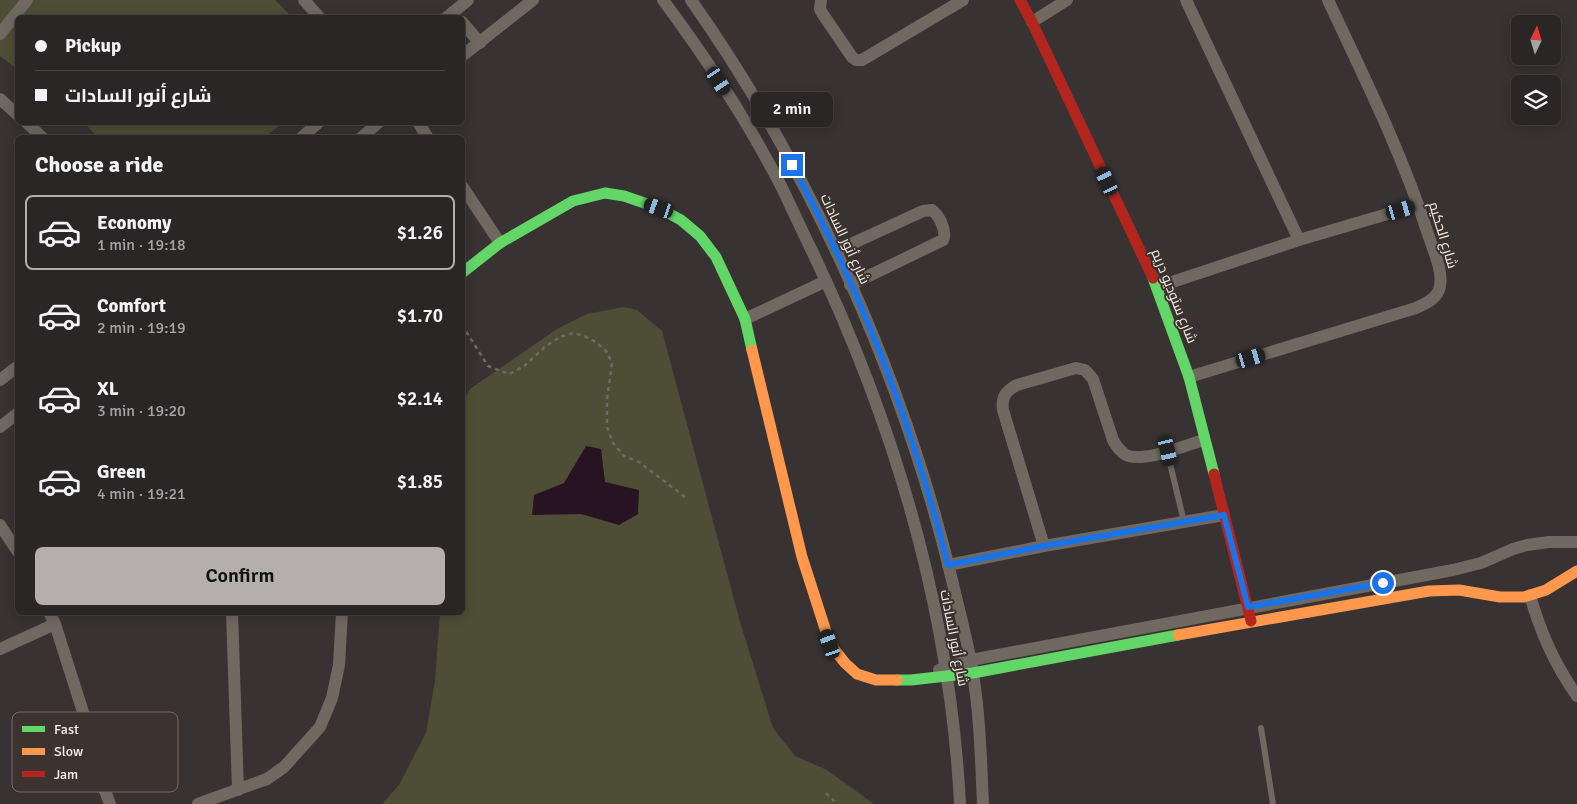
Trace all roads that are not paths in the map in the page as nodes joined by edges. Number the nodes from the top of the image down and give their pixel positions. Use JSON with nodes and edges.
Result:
{"nodes":[{"id":1,"x":27,"y":0,"type":"edge"},
{"id":2,"x":304,"y":0,"type":"edge"},
{"id":3,"x":468,"y":0,"type":"edge"},
{"id":4,"x":533,"y":0,"type":"edge"},
{"id":5,"x":663,"y":0,"type":"edge"},
{"id":6,"x":692,"y":0,"type":"edge"},
{"id":7,"x":821,"y":0,"type":"edge"},
{"id":8,"x":962,"y":0,"type":"edge"},
{"id":9,"x":1020,"y":0,"type":"edge"},
{"id":10,"x":1067,"y":0,"type":"edge"},
{"id":11,"x":1186,"y":0,"type":"edge"},
{"id":12,"x":1328,"y":0,"type":"edge"},
{"id":13,"x":15,"y":15,"type":"edge"},
{"id":14,"x":15,"y":15,"type":"edge"},
{"id":15,"x":317,"y":15,"type":"edge"},
{"id":16,"x":453,"y":15,"type":"edge"},
{"id":17,"x":1032,"y":22,"type":"junction"},
{"id":18,"x":465,"y":26,"type":"edge"},
{"id":19,"x":0,"y":34,"type":"edge"},
{"id":20,"x":480,"y":43,"type":"junction"},
{"id":21,"x":465,"y":54,"type":"edge"},
{"id":22,"x":0,"y":99,"type":"edge"},
{"id":23,"x":15,"y":112,"type":"edge"},
{"id":24,"x":29,"y":125,"type":"edge"},
{"id":25,"x":316,"y":125,"type":"edge"},
{"id":26,"x":376,"y":125,"type":"edge"},
{"id":27,"x":40,"y":135,"type":"edge"},
{"id":28,"x":304,"y":135,"type":"edge"},
{"id":29,"x":365,"y":135,"type":"edge"},
{"id":30,"x":465,"y":190,"type":"edge"},
{"id":31,"x":1418,"y":205,"type":"junction"},
{"id":32,"x":1299,"y":240,"type":"junction"},
{"id":33,"x":500,"y":243,"type":"junction"},
{"id":34,"x":836,"y":251,"type":"junction"},
{"id":35,"x":465,"y":271,"type":"edge"},
{"id":36,"x":826,"y":281,"type":"junction"},
{"id":37,"x":850,"y":285,"type":"junction"},
{"id":38,"x":1157,"y":286,"type":"junction"},
{"id":39,"x":744,"y":319,"type":"junction"},
{"id":40,"x":15,"y":368,"type":"edge"},
{"id":41,"x":1189,"y":377,"type":"junction"},
{"id":42,"x":0,"y":380,"type":"edge"},
{"id":43,"x":15,"y":415,"type":"edge"},
{"id":44,"x":0,"y":427,"type":"edge"},
{"id":45,"x":1204,"y":440,"type":"junction"},
{"id":46,"x":1168,"y":451,"type":"junction"},
{"id":47,"x":1224,"y":515,"type":"junction"},
{"id":48,"x":1184,"y":522,"type":"junction"},
{"id":49,"x":0,"y":524,"type":"edge"},
{"id":50,"x":1577,"y":542,"type":"edge"},
{"id":51,"x":1044,"y":546,"type":"junction"},
{"id":52,"x":15,"y":547,"type":"edge"},
{"id":53,"x":948,"y":565,"type":"junction"},
{"id":54,"x":1577,"y":571,"type":"edge"},
{"id":55,"x":1530,"y":595,"type":"junction"},
{"id":56,"x":1248,"y":607,"type":"junction"},
{"id":57,"x":232,"y":615,"type":"edge"},
{"id":58,"x":342,"y":615,"type":"edge"},
{"id":59,"x":52,"y":618,"type":"edge"},
{"id":60,"x":1251,"y":621,"type":"junction"},
{"id":61,"x":0,"y":649,"type":"edge"},
{"id":62,"x":971,"y":660,"type":"junction"},
{"id":63,"x":946,"y":672,"type":"junction"},
{"id":64,"x":973,"y":673,"type":"junction"},
{"id":65,"x":923,"y":678,"type":"joint"},
{"id":66,"x":1577,"y":696,"type":"edge"},
{"id":67,"x":83,"y":712,"type":"edge"},
{"id":68,"x":1261,"y":728,"type":"dead end"},
{"id":69,"x":238,"y":790,"type":"junction"},
{"id":70,"x":106,"y":792,"type":"edge"},
{"id":71,"x":110,"y":804,"type":"edge"},
{"id":72,"x":198,"y":804,"type":"edge"},
{"id":73,"x":960,"y":804,"type":"edge"},
{"id":74,"x":983,"y":804,"type":"edge"},
{"id":75,"x":1273,"y":804,"type":"edge"}],
"edges":[{"from":1,"to":14,"type":"street"},
{"from":2,"to":15,"type":"street"},
{"from":3,"to":16,"type":"street"},
{"from":4,"to":20,"type":"street"},
{"from":5,"to":36,"type":"street","name":"شارع أنور السادات"},
{"from":6,"to":34,"type":"street","name":"شارع أنور السادات"},
{"from":7,"to":8,"type":"street"},
{"from":9,"to":17,"type":"street","name":"شارع ستوديو دريم"},
{"from":10,"to":17,"type":"street"},
{"from":11,"to":32,"type":"street"},
{"from":12,"to":31,"type":"street","name":"شارع الحكيم"},
{"from":13,"to":19,"type":"street"},
{"from":17,"to":38,"type":"street","name":"شارع ستوديو دريم"},
{"from":18,"to":20,"type":"street"},
{"from":20,"to":21,"type":"street"},
{"from":22,"to":23,"type":"street"},
{"from":24,"to":27,"type":"street"},
{"from":25,"to":28,"type":"street"},
{"from":26,"to":29,"type":"street"},
{"from":30,"to":33,"type":"street"},
{"from":31,"to":32,"type":"street"},
{"from":31,"to":41,"type":"street","name":"شارع الحكيم"},
{"from":32,"to":38,"type":"street"},
{"from":33,"to":35,"type":"street"},
{"from":33,"to":39,"type":"street"},
{"from":34,"to":37,"type":"street","name":"شارع أنور السادات"},
{"from":34,"to":37,"type":"street"},
{"from":36,"to":39,"type":"street"},
{"from":36,"to":63,"type":"street","name":"شارع أنور السادات"},
{"from":37,"to":53,"type":"street","name":"شارع أنور السادات"},
{"from":38,"to":41,"type":"street","name":"شارع ستوديو دريم"},
{"from":39,"to":65,"type":"street"},
{"from":40,"to":42,"type":"street"},
{"from":41,"to":45,"type":"street","name":"شارع ستوديو دريم"},
{"from":43,"to":44,"type":"street"},
{"from":45,"to":46,"type":"street"},
{"from":45,"to":47,"type":"street","name":"شارع ستوديو دريم"},
{"from":46,"to":48,"type":"lane"},
{"from":46,"to":51,"type":"street"},
{"from":47,"to":48,"type":"street"},
{"from":47,"to":56,"type":"street","name":"شارع ستوديو دريم"},
{"from":48,"to":51,"type":"street"},
{"from":49,"to":52,"type":"street"},
{"from":50,"to":56,"type":"street"},
{"from":51,"to":53,"type":"street"},
{"from":53,"to":62,"type":"street","name":"شارع أنور السادات"},
{"from":54,"to":55,"type":"street"},
{"from":55,"to":60,"type":"street"},
{"from":55,"to":66,"type":"street"},
{"from":56,"to":60,"type":"street","name":"شارع ستوديو دريم"},
{"from":56,"to":62,"type":"street"},
{"from":57,"to":69,"type":"street"},
{"from":58,"to":69,"type":"street"},
{"from":59,"to":61,"type":"street"},
{"from":59,"to":67,"type":"street"},
{"from":60,"to":64,"type":"street"},
{"from":62,"to":63,"type":"street"},
{"from":62,"to":64,"type":"street","name":"شارع أنور السادات"},
{"from":63,"to":64,"type":"street"},
{"from":63,"to":65,"type":"street"},
{"from":63,"to":73,"type":"street","name":"شارع أنور السادات"},
{"from":64,"to":74,"type":"street","name":"شارع أنور السادات"},
{"from":68,"to":75,"type":"lane"},
{"from":69,"to":72,"type":"street"},
{"from":70,"to":71,"type":"street"}]}
